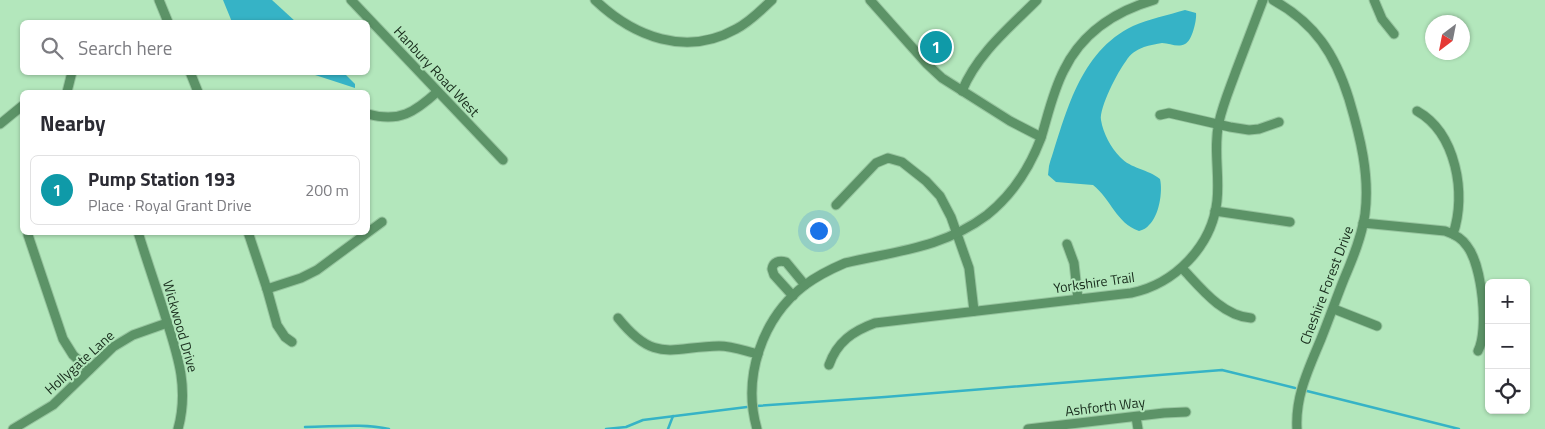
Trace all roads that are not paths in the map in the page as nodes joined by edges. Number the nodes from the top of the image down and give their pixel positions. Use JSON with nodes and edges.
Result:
{"nodes":[{"id":1,"x":159,"y":0,"type":"edge"},
{"id":2,"x":351,"y":0,"type":"edge"},
{"id":3,"x":596,"y":0,"type":"edge"},
{"id":4,"x":772,"y":0,"type":"edge"},
{"id":5,"x":870,"y":0,"type":"edge"},
{"id":6,"x":1037,"y":0,"type":"edge"},
{"id":7,"x":1154,"y":0,"type":"edge"},
{"id":8,"x":1263,"y":0,"type":"edge"},
{"id":9,"x":1273,"y":0,"type":"edge"},
{"id":10,"x":1374,"y":0,"type":"edge"},
{"id":11,"x":167,"y":20,"type":"edge"},
{"id":12,"x":370,"y":20,"type":"edge"},
{"id":13,"x":370,"y":20,"type":"edge"},
{"id":14,"x":1394,"y":34,"type":"dead end"},
{"id":15,"x":71,"y":75,"type":"edge"},
{"id":16,"x":191,"y":75,"type":"edge"},
{"id":17,"x":68,"y":90,"type":"edge"},
{"id":18,"x":197,"y":90,"type":"edge"},
{"id":19,"x":962,"y":91,"type":"junction"},
{"id":20,"x":437,"y":92,"type":"junction"},
{"id":21,"x":20,"y":108,"type":"edge"},
{"id":22,"x":1417,"y":111,"type":"dead end"},
{"id":23,"x":370,"y":115,"type":"edge"},
{"id":24,"x":1160,"y":115,"type":"dead end"},
{"id":25,"x":1279,"y":122,"type":"dead end"},
{"id":26,"x":0,"y":124,"type":"edge"},
{"id":27,"x":1218,"y":124,"type":"junction"},
{"id":28,"x":1041,"y":137,"type":"junction"},
{"id":29,"x":503,"y":160,"type":"dead end"},
{"id":30,"x":836,"y":204,"type":"dead end"},
{"id":31,"x":1215,"y":211,"type":"junction"},
{"id":32,"x":382,"y":222,"type":"dead end"},
{"id":33,"x":1290,"y":222,"type":"dead end"},
{"id":34,"x":1364,"y":223,"type":"junction"},
{"id":35,"x":370,"y":231,"type":"edge"},
{"id":36,"x":956,"y":234,"type":"junction"},
{"id":37,"x":1453,"y":234,"type":"junction"},
{"id":38,"x":28,"y":235,"type":"dead end"},
{"id":39,"x":139,"y":235,"type":"edge"},
{"id":40,"x":249,"y":235,"type":"edge"},
{"id":41,"x":364,"y":235,"type":"edge"},
{"id":42,"x":1066,"y":244,"type":"dead end"},
{"id":43,"x":1182,"y":268,"type":"junction"},
{"id":44,"x":805,"y":285,"type":"junction"},
{"id":45,"x":267,"y":289,"type":"junction"},
{"id":46,"x":793,"y":296,"type":"junction"},
{"id":47,"x":1078,"y":299,"type":"junction"},
{"id":48,"x":1334,"y":309,"type":"junction"},
{"id":49,"x":974,"y":310,"type":"junction"},
{"id":50,"x":618,"y":318,"type":"dead end"},
{"id":51,"x":1251,"y":318,"type":"dead end"},
{"id":52,"x":167,"y":322,"type":"junction"},
{"id":53,"x":1377,"y":326,"type":"dead end"},
{"id":54,"x":292,"y":342,"type":"dead end"},
{"id":55,"x":1478,"y":351,"type":"dead end"},
{"id":56,"x":758,"y":354,"type":"junction"},
{"id":57,"x":829,"y":365,"type":"dead end"},
{"id":58,"x":89,"y":370,"type":"junction"},
{"id":59,"x":1186,"y":412,"type":"dead end"},
{"id":60,"x":1136,"y":417,"type":"junction"},
{"id":61,"x":13,"y":429,"type":"edge"},
{"id":62,"x":178,"y":429,"type":"edge"},
{"id":63,"x":757,"y":429,"type":"edge"},
{"id":64,"x":1028,"y":429,"type":"edge"},
{"id":65,"x":1138,"y":429,"type":"edge"},
{"id":66,"x":1297,"y":429,"type":"edge"}],
"edges":[{"from":1,"to":11,"type":"street"},
{"from":2,"to":12,"type":"street","name":"Hanbury Road West"},
{"from":3,"to":4,"type":"street"},
{"from":5,"to":19,"type":"street"},
{"from":6,"to":19,"type":"street"},
{"from":7,"to":28,"type":"street"},
{"from":8,"to":27,"type":"street","name":"Yorkshire Trail"},
{"from":9,"to":34,"type":"street","name":"Cheshire Forest Drive"},
{"from":10,"to":14,"type":"street"},
{"from":13,"to":20,"type":"street","name":"Hanbury Road West"},
{"from":15,"to":17,"type":"street"},
{"from":16,"to":18,"type":"street"},
{"from":19,"to":28,"type":"street"},
{"from":20,"to":23,"type":"street"},
{"from":20,"to":29,"type":"street","name":"Hanbury Road West"},
{"from":21,"to":26,"type":"street"},
{"from":22,"to":37,"type":"street"},
{"from":24,"to":27,"type":"street"},
{"from":25,"to":27,"type":"street"},
{"from":27,"to":31,"type":"street","name":"Yorkshire Trail"},
{"from":28,"to":36,"type":"street"},
{"from":30,"to":36,"type":"street"},
{"from":31,"to":33,"type":"street"},
{"from":31,"to":43,"type":"street","name":"Yorkshire Trail"},
{"from":32,"to":35,"type":"street"},
{"from":34,"to":37,"type":"street"},
{"from":34,"to":48,"type":"street","name":"Cheshire Forest Drive"},
{"from":36,"to":44,"type":"street"},
{"from":36,"to":49,"type":"street"},
{"from":37,"to":55,"type":"street"},
{"from":38,"to":58,"type":"street"},
{"from":39,"to":52,"type":"street","name":"Wickwood Drive"},
{"from":40,"to":45,"type":"street"},
{"from":41,"to":45,"type":"street"},
{"from":42,"to":47,"type":"street"},
{"from":43,"to":47,"type":"street","name":"Yorkshire Trail"},
{"from":43,"to":51,"type":"street"},
{"from":44,"to":46,"type":"street"},
{"from":44,"to":46,"type":"street"},
{"from":45,"to":54,"type":"street"},
{"from":46,"to":56,"type":"street"},
{"from":47,"to":49,"type":"street","name":"Yorkshire Trail"},
{"from":48,"to":53,"type":"street"},
{"from":48,"to":66,"type":"street","name":"Cheshire Forest Drive"},
{"from":49,"to":57,"type":"street","name":"Yorkshire Trail"},
{"from":50,"to":56,"type":"street"},
{"from":52,"to":58,"type":"street","name":"Hollygate Lane"},
{"from":52,"to":62,"type":"street","name":"Wickwood Drive"},
{"from":56,"to":63,"type":"street"},
{"from":58,"to":61,"type":"street","name":"Hollygate Lane"},
{"from":59,"to":60,"type":"street","name":"Ashforth Way"},
{"from":60,"to":64,"type":"street","name":"Ashforth Way"},
{"from":60,"to":65,"type":"street"}]}
